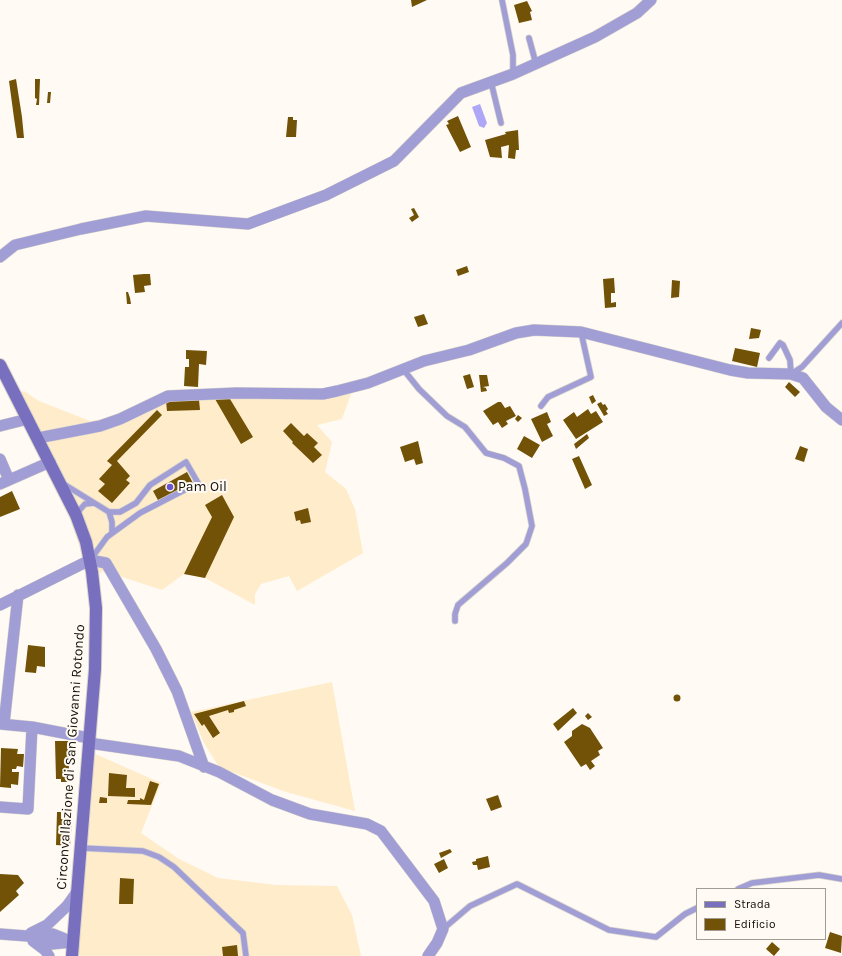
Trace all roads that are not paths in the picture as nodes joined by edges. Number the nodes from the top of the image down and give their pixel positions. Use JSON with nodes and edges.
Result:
{"nodes":[{"id":1,"x":502,"y":0,"type":"edge"},
{"id":2,"x":651,"y":0,"type":"edge"},
{"id":3,"x":529,"y":38,"type":"dead end"},
{"id":4,"x":536,"y":64,"type":"junction"},
{"id":5,"x":513,"y":74,"type":"junction"},
{"id":6,"x":491,"y":82,"type":"junction"},
{"id":7,"x":501,"y":122,"type":"dead end"},
{"id":8,"x":0,"y":257,"type":"edge"},
{"id":9,"x":842,"y":323,"type":"edge"},
{"id":10,"x":581,"y":332,"type":"junction"},
{"id":11,"x":769,"y":358,"type":"dead end"},
{"id":12,"x":0,"y":365,"type":"edge"},
{"id":13,"x":403,"y":368,"type":"junction"},
{"id":14,"x":791,"y":374,"type":"junction"},
{"id":15,"x":541,"y":406,"type":"dead end"},
{"id":16,"x":28,"y":419,"type":"junction"},
{"id":17,"x":842,"y":420,"type":"edge"},
{"id":18,"x":0,"y":426,"type":"edge"},
{"id":19,"x":38,"y":438,"type":"junction"},
{"id":20,"x":0,"y":459,"type":"edge"},
{"id":21,"x":50,"y":462,"type":"junction"},
{"id":22,"x":5,"y":482,"type":"edge"},
{"id":23,"x":60,"y":482,"type":"junction"},
{"id":24,"x":95,"y":503,"type":"junction"},
{"id":25,"x":109,"y":512,"type":"junction"},
{"id":26,"x":76,"y":515,"type":"junction"},
{"id":27,"x":112,"y":533,"type":"junction"},
{"id":28,"x":90,"y":560,"type":"junction"},
{"id":29,"x":18,"y":595,"type":"junction"},
{"id":30,"x":0,"y":606,"type":"edge"},
{"id":31,"x":455,"y":621,"type":"dead end"},
{"id":32,"x":2,"y":724,"type":"edge"},
{"id":33,"x":32,"y":727,"type":"junction"},
{"id":34,"x":89,"y":741,"type":"junction"},
{"id":35,"x":204,"y":766,"type":"junction"},
{"id":36,"x":0,"y":808,"type":"edge"},
{"id":37,"x":80,"y":848,"type":"junction"},
{"id":38,"x":842,"y":879,"type":"edge"},
{"id":39,"x":740,"y":888,"type":"edge"},
{"id":40,"x":77,"y":892,"type":"junction"},
{"id":41,"x":696,"y":908,"type":"edge"},
{"id":42,"x":443,"y":929,"type":"junction"},
{"id":43,"x":0,"y":934,"type":"edge"},
{"id":44,"x":27,"y":936,"type":"junction"},
{"id":45,"x":73,"y":942,"type":"junction"},
{"id":46,"x":49,"y":956,"type":"edge"},
{"id":47,"x":72,"y":956,"type":"edge"},
{"id":48,"x":246,"y":956,"type":"edge"},
{"id":49,"x":428,"y":956,"type":"edge"}],
"edges":[{"from":1,"to":5,"type":"lane"},
{"from":2,"to":4,"type":"street"},
{"from":3,"to":4,"type":"lane"},
{"from":4,"to":5,"type":"street"},
{"from":5,"to":6,"type":"street"},
{"from":6,"to":7,"type":"lane"},
{"from":6,"to":8,"type":"street"},
{"from":9,"to":14,"type":"lane"},
{"from":10,"to":13,"type":"street"},
{"from":10,"to":14,"type":"street"},
{"from":10,"to":15,"type":"lane"},
{"from":11,"to":14,"type":"lane"},
{"from":12,"to":16,"type":"main road","name":"Circonvallazione di San Giovanni Rotondo"},
{"from":13,"to":19,"type":"street"},
{"from":13,"to":31,"type":"lane"},
{"from":14,"to":17,"type":"street"},
{"from":16,"to":18,"type":"street"},
{"from":16,"to":19,"type":"main road","name":"Circonvallazione di San Giovanni Rotondo"},
{"from":19,"to":21,"type":"main road","name":"Circonvallazione di San Giovanni Rotondo"},
{"from":20,"to":22,"type":"street"},
{"from":21,"to":22,"type":"street"},
{"from":21,"to":23,"type":"main road","name":"Circonvallazione di San Giovanni Rotondo"},
{"from":23,"to":24,"type":"lane"},
{"from":23,"to":26,"type":"main road","name":"Circonvallazione di San Giovanni Rotondo"},
{"from":24,"to":25,"type":"lane"},
{"from":24,"to":26,"type":"lane"},
{"from":25,"to":27,"type":"lane"},
{"from":25,"to":27,"type":"lane"},
{"from":26,"to":28,"type":"main road","name":"Circonvallazione di San Giovanni Rotondo"},
{"from":27,"to":28,"type":"lane"},
{"from":28,"to":29,"type":"street"},
{"from":28,"to":34,"type":"main road","name":"Circonvallazione di San Giovanni Rotondo"},
{"from":28,"to":35,"type":"street"},
{"from":29,"to":30,"type":"street"},
{"from":29,"to":32,"type":"street"},
{"from":32,"to":33,"type":"street"},
{"from":33,"to":34,"type":"street"},
{"from":33,"to":36,"type":"street"},
{"from":34,"to":35,"type":"street"},
{"from":34,"to":37,"type":"main road","name":"Circonvallazione di San Giovanni Rotondo"},
{"from":35,"to":42,"type":"street"},
{"from":37,"to":40,"type":"main road","name":"Circonvallazione di San Giovanni Rotondo"},
{"from":37,"to":48,"type":"lane"},
{"from":38,"to":39,"type":"lane"},
{"from":40,"to":44,"type":"street"},
{"from":40,"to":45,"type":"main road","name":"Circonvallazione di San Giovanni Rotondo"},
{"from":41,"to":42,"type":"lane"},
{"from":42,"to":49,"type":"street"},
{"from":43,"to":44,"type":"street"},
{"from":44,"to":45,"type":"street"},
{"from":44,"to":46,"type":"street"},
{"from":45,"to":47,"type":"main road","name":"Circonvallazione di San Giovanni Rotondo"}]}
